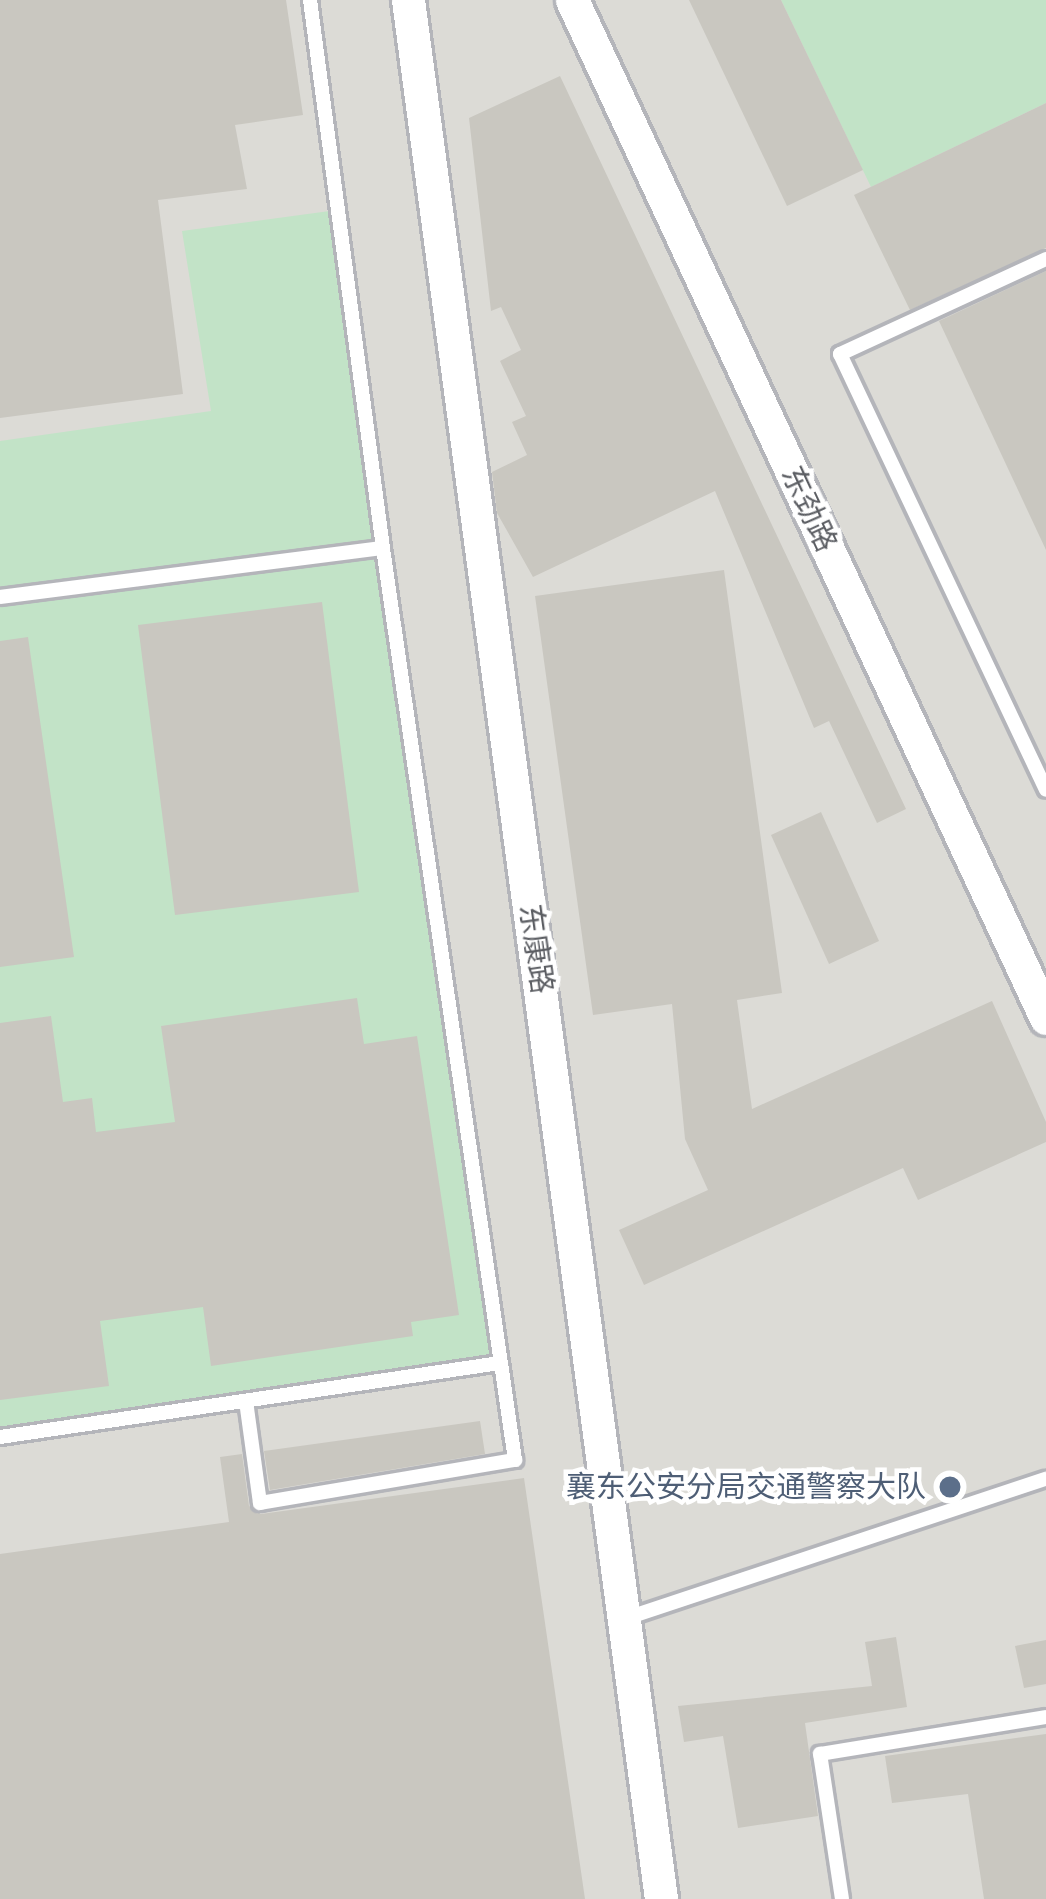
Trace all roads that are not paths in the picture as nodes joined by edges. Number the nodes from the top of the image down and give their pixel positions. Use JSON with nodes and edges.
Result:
{"nodes":[{"id":1,"x":310,"y":0,"type":"edge"},
{"id":2,"x":408,"y":0,"type":"edge"},
{"id":3,"x":572,"y":0,"type":"edge"},
{"id":4,"x":1046,"y":259,"type":"edge"},
{"id":5,"x":382,"y":548,"type":"junction"},
{"id":6,"x":0,"y":597,"type":"edge"},
{"id":7,"x":1046,"y":790,"type":"edge"},
{"id":8,"x":1046,"y":1018,"type":"edge"},
{"id":9,"x":500,"y":1363,"type":"junction"},
{"id":10,"x":246,"y":1401,"type":"junction"},
{"id":11,"x":0,"y":1437,"type":"edge"},
{"id":12,"x":1046,"y":1479,"type":"edge"},
{"id":13,"x":624,"y":1619,"type":"junction"},
{"id":14,"x":1046,"y":1718,"type":"edge"},
{"id":15,"x":662,"y":1899,"type":"edge"},
{"id":16,"x":842,"y":1899,"type":"edge"}],
"edges":[{"from":1,"to":5,"type":"lane"},
{"from":2,"to":13,"type":"street","name":"东康路"},
{"from":3,"to":8,"type":"street","name":"东劲路"},
{"from":4,"to":7,"type":"lane"},
{"from":5,"to":6,"type":"lane"},
{"from":5,"to":9,"type":"lane"},
{"from":9,"to":10,"type":"lane"},
{"from":9,"to":10,"type":"lane"},
{"from":10,"to":11,"type":"lane"},
{"from":12,"to":13,"type":"lane"},
{"from":13,"to":15,"type":"street","name":"东康路"},
{"from":14,"to":16,"type":"lane"}]}
